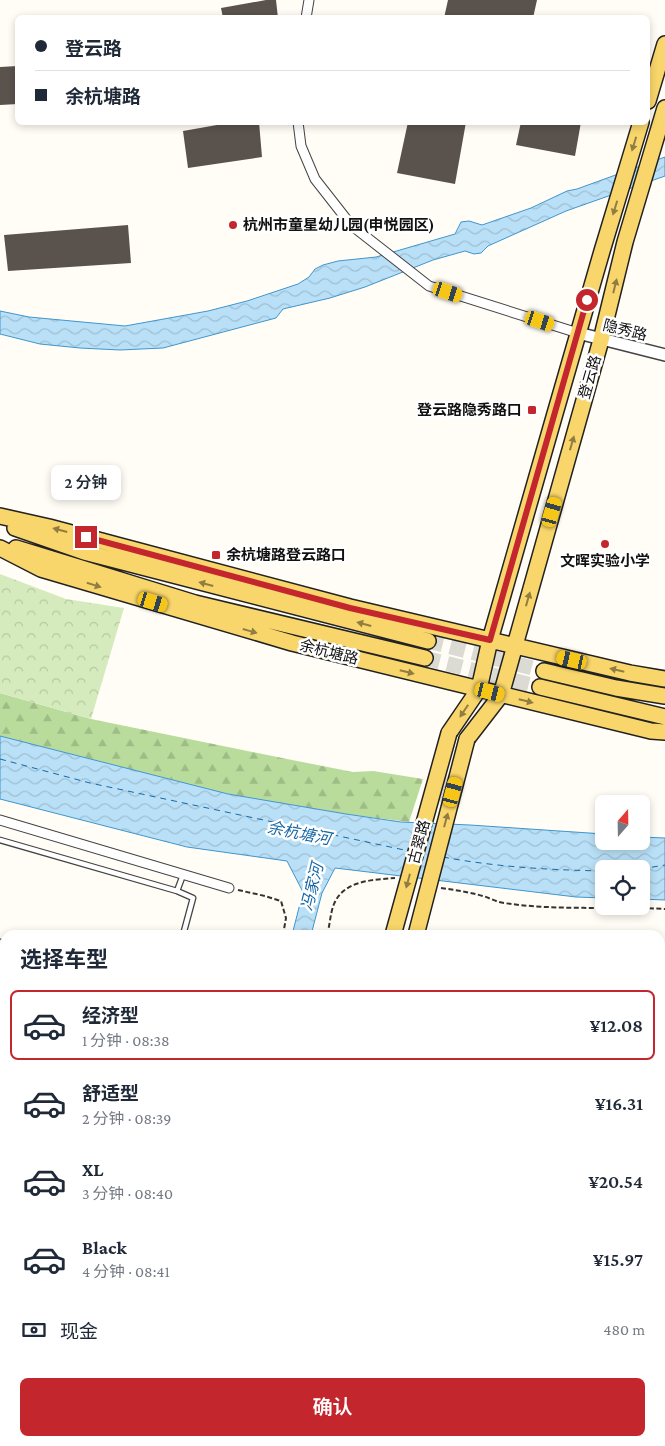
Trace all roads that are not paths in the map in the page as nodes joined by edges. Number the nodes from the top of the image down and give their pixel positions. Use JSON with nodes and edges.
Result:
{"nodes":[{"id":1,"x":309,"y":0,"type":"edge"},
{"id":2,"x":306,"y":15,"type":"edge"},
{"id":3,"x":665,"y":44,"type":"edge"},
{"id":4,"x":650,"y":94,"type":"edge"},
{"id":5,"x":665,"y":108,"type":"edge"},
{"id":6,"x":298,"y":125,"type":"edge"},
{"id":7,"x":640,"y":125,"type":"edge"},
{"id":8,"x":578,"y":333,"type":"junction"},
{"id":9,"x":601,"y":340,"type":"junction"},
{"id":10,"x":665,"y":356,"type":"edge"},
{"id":11,"x":0,"y":516,"type":"edge"},
{"id":12,"x":0,"y":522,"type":"edge"},
{"id":13,"x":0,"y":543,"type":"edge"},
{"id":14,"x":0,"y":548,"type":"edge"},
{"id":15,"x":490,"y":640,"type":"junction"},
{"id":16,"x":428,"y":641,"type":"tunnel mouth"},
{"id":17,"x":514,"y":646,"type":"junction"},
{"id":18,"x":425,"y":658,"type":"tunnel mouth"},
{"id":19,"x":544,"y":671,"type":"tunnel mouth"},
{"id":20,"x":665,"y":679,"type":"edge"},
{"id":21,"x":540,"y":687,"type":"tunnel mouth"},
{"id":22,"x":479,"y":689,"type":"junction"},
{"id":23,"x":501,"y":695,"type":"junction"},
{"id":24,"x":665,"y":696,"type":"edge"},
{"id":25,"x":665,"y":717,"type":"edge"},
{"id":26,"x":665,"y":732,"type":"edge"},
{"id":27,"x":0,"y":820,"type":"edge"},
{"id":28,"x":0,"y":840,"type":"edge"},
{"id":29,"x":183,"y":875,"type":"junction"},
{"id":30,"x":229,"y":888,"type":"road end"},
{"id":31,"x":177,"y":892,"type":"junction"},
{"id":32,"x":184,"y":930,"type":"edge"},
{"id":33,"x":394,"y":930,"type":"edge"},
{"id":34,"x":417,"y":930,"type":"edge"}],
"edges":[{"from":1,"to":2,"type":"street"},
{"from":3,"to":4,"type":"main road"},
{"from":9,"to":5,"type":"main road","name":"登云路","one_way":true},
{"from":6,"to":8,"type":"street"},
{"from":7,"to":8,"type":"main road","name":"登云路","one_way":true},
{"from":8,"to":9,"type":"street","name":"隐秀路"},
{"from":8,"to":15,"type":"main road","name":"登云路"},
{"from":9,"to":10,"type":"street","name":"隐秀路"},
{"from":17,"to":9,"type":"main road","name":"登云路","one_way":true},
{"from":15,"to":11,"type":"main road","one_way":true},
{"from":16,"to":12,"type":"main road","one_way":true},
{"from":13,"to":18,"type":"main road","name":"余杭塘路"},
{"from":14,"to":22,"type":"main road","name":"余杭塘路","one_way":true},
{"from":15,"to":17,"type":"main road"},
{"from":15,"to":22,"type":"main road","name":"古翠路"},
{"from":20,"to":17,"type":"main road","one_way":true},
{"from":17,"to":23,"type":"main road","name":"古翠路"},
{"from":19,"to":24,"type":"main road"},
{"from":21,"to":25,"type":"main road"},
{"from":22,"to":23,"type":"main road","name":"余杭塘路"},
{"from":22,"to":33,"type":"main road","name":"古翠路","one_way":true,"bridge":true},
{"from":23,"to":26,"type":"main road","name":"余杭塘路","one_way":true},
{"from":34,"to":23,"type":"main road","name":"古翠路","one_way":true,"bridge":true},
{"from":27,"to":29,"type":"street"},
{"from":28,"to":31,"type":"lane"},
{"from":29,"to":30,"type":"street"},
{"from":29,"to":31,"type":"lane"},
{"from":31,"to":32,"type":"lane"}]}
